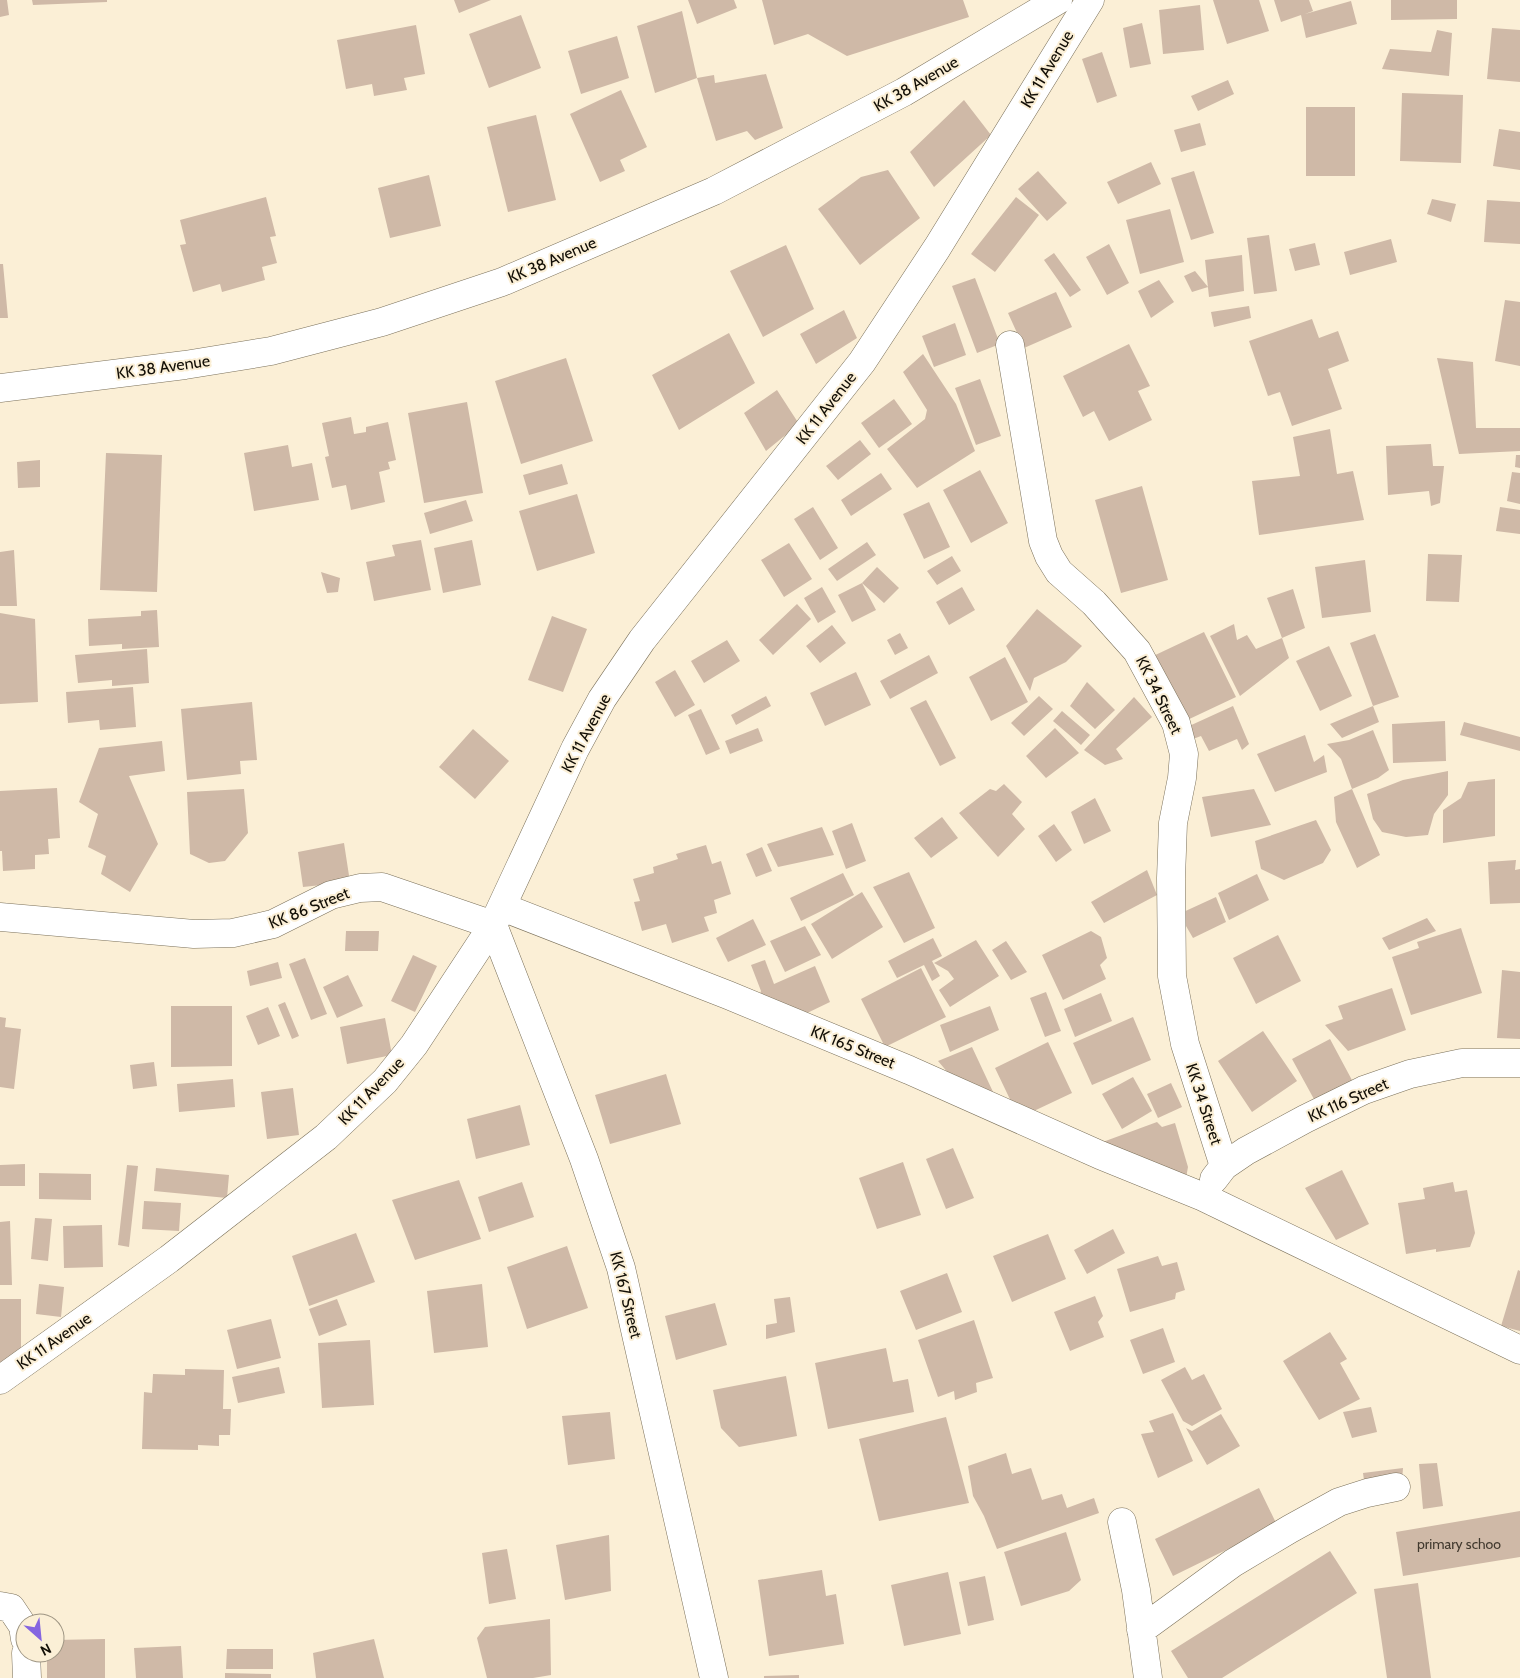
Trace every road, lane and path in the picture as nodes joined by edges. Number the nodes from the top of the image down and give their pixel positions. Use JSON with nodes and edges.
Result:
{"nodes":[{"id":1,"x":1058,"y":0,"type":"edge"},
{"id":2,"x":1090,"y":0,"type":"edge"},
{"id":3,"x":1010,"y":345,"type":"dead end"},
{"id":4,"x":0,"y":388,"type":"edge"},
{"id":5,"x":497,"y":916,"type":"junction"},
{"id":6,"x":0,"y":917,"type":"edge"},
{"id":7,"x":1520,"y":1063,"type":"edge"},
{"id":8,"x":1224,"y":1166,"type":"junction"},
{"id":9,"x":1201,"y":1196,"type":"junction"},
{"id":10,"x":1520,"y":1350,"type":"edge"},
{"id":11,"x":0,"y":1380,"type":"edge"},
{"id":12,"x":1396,"y":1487,"type":"dead end"},
{"id":13,"x":1122,"y":1522,"type":"dead end"},
{"id":14,"x":0,"y":1606,"type":"edge"},
{"id":15,"x":15,"y":1613,"type":"edge"},
{"id":16,"x":1141,"y":1630,"type":"junction"},
{"id":17,"x":26,"y":1663,"type":"edge"},
{"id":18,"x":27,"y":1678,"type":"edge"},
{"id":19,"x":714,"y":1678,"type":"edge"},
{"id":20,"x":1148,"y":1678,"type":"edge"}],
"edges":[{"from":1,"to":4,"type":"street","name":"KK 38 Avenue"},
{"from":2,"to":5,"type":"street","name":"KK 11 Avenue"},
{"from":3,"to":8,"type":"street","name":"KK 34 Street"},
{"from":5,"to":6,"type":"street","name":"KK 86 Street"},
{"from":5,"to":9,"type":"street","name":"KK 165 Street"},
{"from":5,"to":11,"type":"street","name":"KK 11 Avenue"},
{"from":5,"to":19,"type":"street","name":"KK 167 Street"},
{"from":7,"to":8,"type":"street","name":"KK 116 Street"},
{"from":8,"to":9,"type":"street","name":"KK 116 Street"},
{"from":9,"to":10,"type":"street"},
{"from":12,"to":16,"type":"street"},
{"from":13,"to":16,"type":"street"},
{"from":14,"to":15,"type":"street"},
{"from":16,"to":20,"type":"street"},
{"from":17,"to":18,"type":"street"}]}
